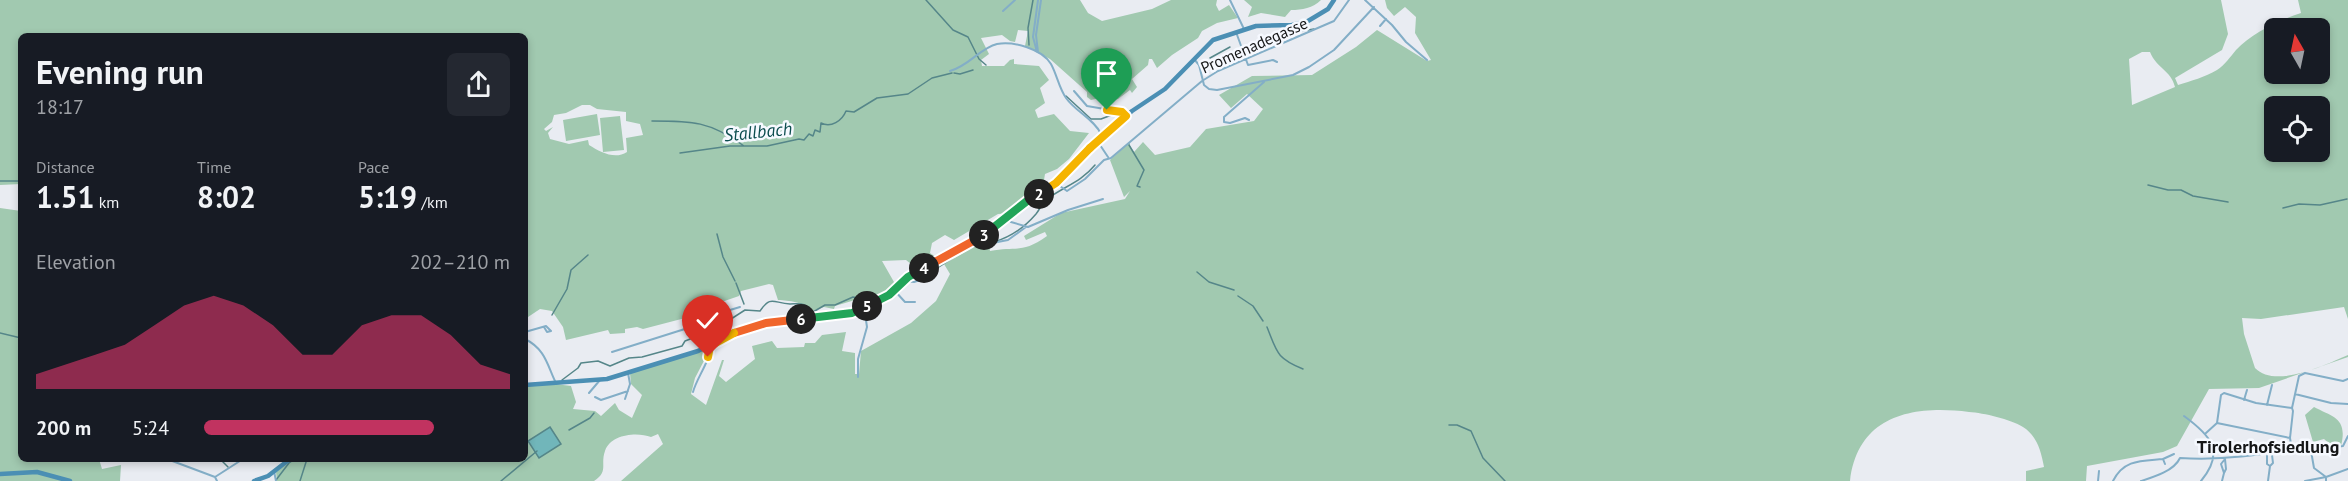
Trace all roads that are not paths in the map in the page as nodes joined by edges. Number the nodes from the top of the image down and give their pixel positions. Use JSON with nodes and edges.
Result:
{"nodes":[{"id":1,"x":1015,"y":0,"type":"edge"},
{"id":2,"x":1040,"y":0,"type":"edge"},
{"id":3,"x":1230,"y":0,"type":"edge"},
{"id":4,"x":1334,"y":0,"type":"edge"},
{"id":5,"x":1349,"y":0,"type":"edge"},
{"id":6,"x":1365,"y":0,"type":"edge"},
{"id":7,"x":1374,"y":7,"type":"junction"},
{"id":8,"x":1003,"y":11,"type":"dead end"},
{"id":9,"x":1386,"y":19,"type":"junction"},
{"id":10,"x":1380,"y":26,"type":"dead end"},
{"id":11,"x":1244,"y":29,"type":"junction"},
{"id":12,"x":1235,"y":32,"type":"junction"},
{"id":13,"x":1039,"y":54,"type":"junction"},
{"id":14,"x":1246,"y":58,"type":"junction"},
{"id":15,"x":1194,"y":59,"type":"junction"},
{"id":16,"x":1427,"y":60,"type":"dead end"},
{"id":17,"x":1277,"y":62,"type":"dead end"},
{"id":18,"x":950,"y":71,"type":"dead end"},
{"id":19,"x":1202,"y":81,"type":"junction"},
{"id":20,"x":1264,"y":82,"type":"junction"},
{"id":21,"x":1074,"y":92,"type":"dead end"},
{"id":22,"x":1087,"y":106,"type":"junction"},
{"id":23,"x":1084,"y":112,"type":"junction"},
{"id":24,"x":1126,"y":116,"type":"junction"},
{"id":25,"x":1249,"y":120,"type":"dead end"},
{"id":26,"x":1102,"y":136,"type":"junction"},
{"id":27,"x":1098,"y":140,"type":"junction"},
{"id":28,"x":1108,"y":157,"type":"junction"},
{"id":29,"x":1056,"y":183,"type":"junction"},
{"id":30,"x":1103,"y":199,"type":"dead end"},
{"id":31,"x":1007,"y":218,"type":"junction"},
{"id":32,"x":1024,"y":226,"type":"junction"},
{"id":33,"x":976,"y":243,"type":"junction"},
{"id":34,"x":926,"y":278,"type":"dead end"},
{"id":35,"x":904,"y":280,"type":"junction"},
{"id":36,"x":894,"y":290,"type":"junction"},
{"id":37,"x":915,"y":302,"type":"dead end"},
{"id":38,"x":864,"y":307,"type":"junction"},
{"id":39,"x":740,"y":308,"type":"dead end"},
{"id":40,"x":544,"y":327,"type":"dead end"},
{"id":41,"x":690,"y":327,"type":"junction"},
{"id":42,"x":528,"y":331,"type":"edge"},
{"id":43,"x":528,"y":341,"type":"edge"},
{"id":44,"x":707,"y":347,"type":"junction"},
{"id":45,"x":612,"y":352,"type":"dead end"},
{"id":46,"x":628,"y":373,"type":"junction"},
{"id":47,"x":858,"y":377,"type":"dead end"},
{"id":48,"x":2348,"y":379,"type":"edge"},
{"id":49,"x":600,"y":380,"type":"junction"},
{"id":50,"x":555,"y":382,"type":"junction"},
{"id":51,"x":528,"y":385,"type":"edge"},
{"id":52,"x":2272,"y":385,"type":"dead end"},
{"id":53,"x":2223,"y":389,"type":"dead end"},
{"id":54,"x":2247,"y":390,"type":"dead end"},
{"id":55,"x":628,"y":391,"type":"junction"},
{"id":56,"x":693,"y":392,"type":"dead end"},
{"id":57,"x":590,"y":393,"type":"dead end"},
{"id":58,"x":2222,"y":394,"type":"junction"},
{"id":59,"x":2295,"y":394,"type":"junction"},
{"id":60,"x":595,"y":397,"type":"dead end"},
{"id":61,"x":625,"y":399,"type":"dead end"},
{"id":62,"x":2244,"y":400,"type":"junction"},
{"id":63,"x":2348,"y":404,"type":"edge"},
{"id":64,"x":2267,"y":405,"type":"junction"},
{"id":65,"x":2292,"y":408,"type":"junction"},
{"id":66,"x":2184,"y":416,"type":"dead end"},
{"id":67,"x":2217,"y":423,"type":"junction"},
{"id":68,"x":2206,"y":433,"type":"junction"},
{"id":69,"x":2348,"y":436,"type":"edge"},
{"id":70,"x":2290,"y":438,"type":"junction"},
{"id":71,"x":2292,"y":450,"type":"junction"},
{"id":72,"x":2311,"y":452,"type":"junction"},
{"id":73,"x":2174,"y":454,"type":"dead end"},
{"id":74,"x":2272,"y":454,"type":"junction"},
{"id":75,"x":2267,"y":455,"type":"junction"},
{"id":76,"x":2163,"y":459,"type":"junction"},
{"id":77,"x":2225,"y":459,"type":"junction"},
{"id":78,"x":2212,"y":460,"type":"junction"},
{"id":79,"x":174,"y":462,"type":"edge"},
{"id":80,"x":239,"y":462,"type":"edge"},
{"id":81,"x":286,"y":462,"type":"edge"},
{"id":82,"x":2165,"y":464,"type":"dead end"},
{"id":83,"x":2270,"y":466,"type":"junction"},
{"id":84,"x":2348,"y":469,"type":"edge"},
{"id":85,"x":274,"y":471,"type":"junction"},
{"id":86,"x":2099,"y":471,"type":"dead end"},
{"id":87,"x":0,"y":474,"type":"edge"},
{"id":88,"x":216,"y":479,"type":"edge"},
{"id":89,"x":2326,"y":479,"type":"edge"},
{"id":90,"x":276,"y":480,"type":"edge"},
{"id":91,"x":70,"y":481,"type":"edge"},
{"id":92,"x":254,"y":481,"type":"edge"},
{"id":93,"x":2098,"y":481,"type":"edge"},
{"id":94,"x":2113,"y":481,"type":"edge"},
{"id":95,"x":2141,"y":481,"type":"edge"},
{"id":96,"x":2202,"y":481,"type":"edge"},
{"id":97,"x":2222,"y":481,"type":"edge"},
{"id":98,"x":2268,"y":481,"type":"edge"},
{"id":99,"x":2305,"y":481,"type":"edge"}],
"edges":[{"from":1,"to":8,"type":"street"},
{"from":2,"to":13,"type":"street"},
{"from":3,"to":11,"type":"street"},
{"from":4,"to":11,"type":"main road"},
{"from":5,"to":14,"type":"street","name":"Promenadegasse"},
{"from":6,"to":7,"type":"street"},
{"from":7,"to":9,"type":"street"},
{"from":7,"to":20,"type":"street"},
{"from":9,"to":10,"type":"street"},
{"from":9,"to":16,"type":"street"},
{"from":11,"to":12,"type":"main road"},
{"from":12,"to":14,"type":"street"},
{"from":12,"to":15,"type":"main road"},
{"from":13,"to":18,"type":"street"},
{"from":13,"to":23,"type":"street"},
{"from":14,"to":17,"type":"street"},
{"from":14,"to":19,"type":"street","name":"Promenadegasse"},
{"from":15,"to":19,"type":"street"},
{"from":15,"to":24,"type":"main road"},
{"from":19,"to":20,"type":"street"},
{"from":19,"to":28,"type":"street","name":"Promenadegasse"},
{"from":20,"to":25,"type":"street"},
{"from":21,"to":22,"type":"street"},
{"from":22,"to":23,"type":"street"},
{"from":22,"to":24,"type":"street"},
{"from":23,"to":26,"type":"street"},
{"from":24,"to":26,"type":"main road"},
{"from":26,"to":27,"type":"main road"},
{"from":27,"to":28,"type":"street"},
{"from":27,"to":29,"type":"main road"},
{"from":28,"to":29,"type":"street","name":"Promenadegasse"},
{"from":29,"to":31,"type":"main road"},
{"from":30,"to":32,"type":"street"},
{"from":31,"to":32,"type":"street"},
{"from":31,"to":33,"type":"main road"},
{"from":32,"to":33,"type":"street"},
{"from":33,"to":35,"type":"main road"},
{"from":34,"to":35,"type":"street"},
{"from":35,"to":36,"type":"main road"},
{"from":36,"to":37,"type":"street"},
{"from":36,"to":38,"type":"main road"},
{"from":38,"to":44,"type":"main road"},
{"from":38,"to":47,"type":"street"},
{"from":39,"to":41,"type":"street"},
{"from":40,"to":42,"type":"street"},
{"from":41,"to":44,"type":"street"},
{"from":41,"to":45,"type":"street"},
{"from":43,"to":50,"type":"street"},
{"from":44,"to":46,"type":"main road"},
{"from":44,"to":56,"type":"street"},
{"from":46,"to":49,"type":"main road"},
{"from":46,"to":55,"type":"street"},
{"from":48,"to":59,"type":"street"},
{"from":49,"to":50,"type":"main road"},
{"from":49,"to":57,"type":"street"},
{"from":50,"to":51,"type":"main road"},
{"from":52,"to":64,"type":"street"},
{"from":53,"to":58,"type":"street"},
{"from":54,"to":62,"type":"street"},
{"from":55,"to":60,"type":"street"},
{"from":55,"to":61,"type":"street"},
{"from":58,"to":62,"type":"street"},
{"from":58,"to":67,"type":"street"},
{"from":59,"to":63,"type":"street"},
{"from":59,"to":65,"type":"street"},
{"from":62,"to":64,"type":"street"},
{"from":64,"to":65,"type":"street"},
{"from":65,"to":70,"type":"street"},
{"from":66,"to":68,"type":"street"},
{"from":67,"to":68,"type":"street"},
{"from":67,"to":70,"type":"street"},
{"from":68,"to":78,"type":"street"},
{"from":69,"to":72,"type":"street"},
{"from":70,"to":71,"type":"street"},
{"from":71,"to":72,"type":"street"},
{"from":71,"to":74,"type":"street"},
{"from":72,"to":89,"type":"street"},
{"from":73,"to":76,"type":"street"},
{"from":74,"to":75,"type":"street"},
{"from":74,"to":83,"type":"street"},
{"from":75,"to":77,"type":"street"},
{"from":75,"to":83,"type":"street"},
{"from":76,"to":82,"type":"street"},
{"from":76,"to":94,"type":"street"},
{"from":77,"to":78,"type":"street"},
{"from":77,"to":97,"type":"street"},
{"from":78,"to":95,"type":"street"},
{"from":78,"to":96,"type":"street"},
{"from":79,"to":88,"type":"street"},
{"from":80,"to":88,"type":"street"},
{"from":81,"to":85,"type":"main road"},
{"from":83,"to":98,"type":"street"},
{"from":84,"to":89,"type":"street"},
{"from":85,"to":90,"type":"street"},
{"from":85,"to":92,"type":"main road"},
{"from":86,"to":93,"type":"street"},
{"from":87,"to":91,"type":"main road"},
{"from":89,"to":99,"type":"street"}]}
